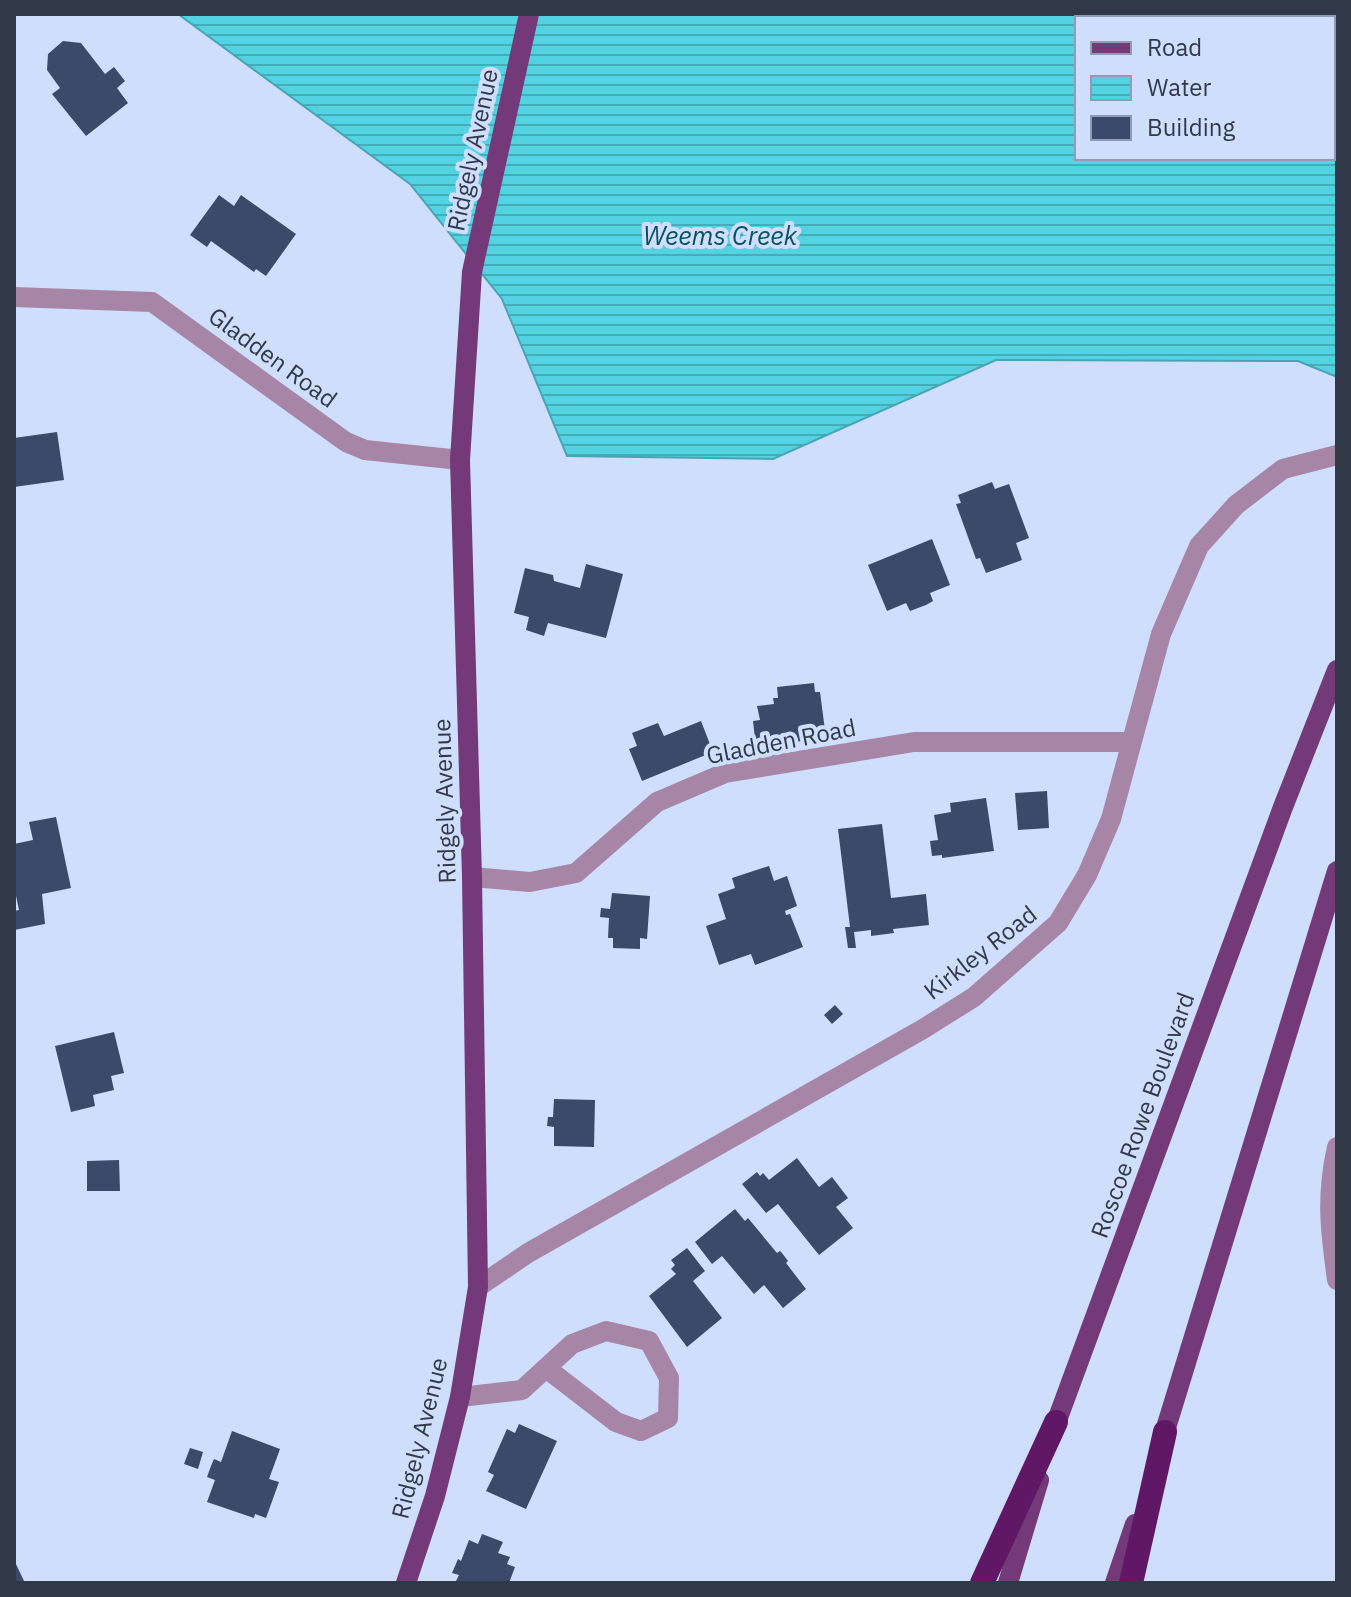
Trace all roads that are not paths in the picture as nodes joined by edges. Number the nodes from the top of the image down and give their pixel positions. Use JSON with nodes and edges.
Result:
{"nodes":[{"id":1,"x":529,"y":14,"type":"edge"},
{"id":2,"x":14,"y":297,"type":"edge"},
{"id":3,"x":1337,"y":455,"type":"edge"},
{"id":4,"x":460,"y":460,"type":"junction"},
{"id":5,"x":1337,"y":670,"type":"edge"},
{"id":6,"x":1131,"y":742,"type":"junction"},
{"id":7,"x":1337,"y":871,"type":"edge"},
{"id":8,"x":472,"y":877,"type":"junction"},
{"id":9,"x":1337,"y":1147,"type":"edge"},
{"id":10,"x":1337,"y":1280,"type":"edge"},
{"id":11,"x":478,"y":1287,"type":"junction"},
{"id":12,"x":546,"y":1368,"type":"junction"},
{"id":13,"x":460,"y":1397,"type":"junction"},
{"id":14,"x":1056,"y":1422,"type":"junction"},
{"id":15,"x":1165,"y":1432,"type":"junction"},
{"id":16,"x":406,"y":1583,"type":"edge"},
{"id":17,"x":982,"y":1583,"type":"edge"},
{"id":18,"x":1008,"y":1583,"type":"edge"},
{"id":19,"x":1115,"y":1583,"type":"edge"},
{"id":20,"x":1131,"y":1583,"type":"edge"}],
"edges":[{"from":1,"to":4,"type":"main road","name":"Ridgely Avenue"},
{"from":2,"to":4,"type":"street","name":"Gladden Road"},
{"from":3,"to":6,"type":"street","name":"Kirkley Road"},
{"from":4,"to":8,"type":"main road","name":"Ridgely Avenue"},
{"from":5,"to":14,"type":"main road","name":"Roscoe Rowe Boulevard"},
{"from":6,"to":8,"type":"street","name":"Gladden Road"},
{"from":6,"to":11,"type":"street","name":"Kirkley Road"},
{"from":7,"to":15,"type":"main road"},
{"from":8,"to":11,"type":"main road","name":"Ridgely Avenue"},
{"from":9,"to":10,"type":"street"},
{"from":11,"to":13,"type":"main road","name":"Ridgely Avenue"},
{"from":12,"to":12,"type":"street"},
{"from":12,"to":13,"type":"street"},
{"from":13,"to":16,"type":"main road","name":"Ridgely Avenue"},
{"from":14,"to":17,"type":"highway"},
{"from":14,"to":18,"type":"main road","name":"Roscoe Rowe Boulevard"},
{"from":15,"to":19,"type":"main road"},
{"from":15,"to":20,"type":"highway"}]}
